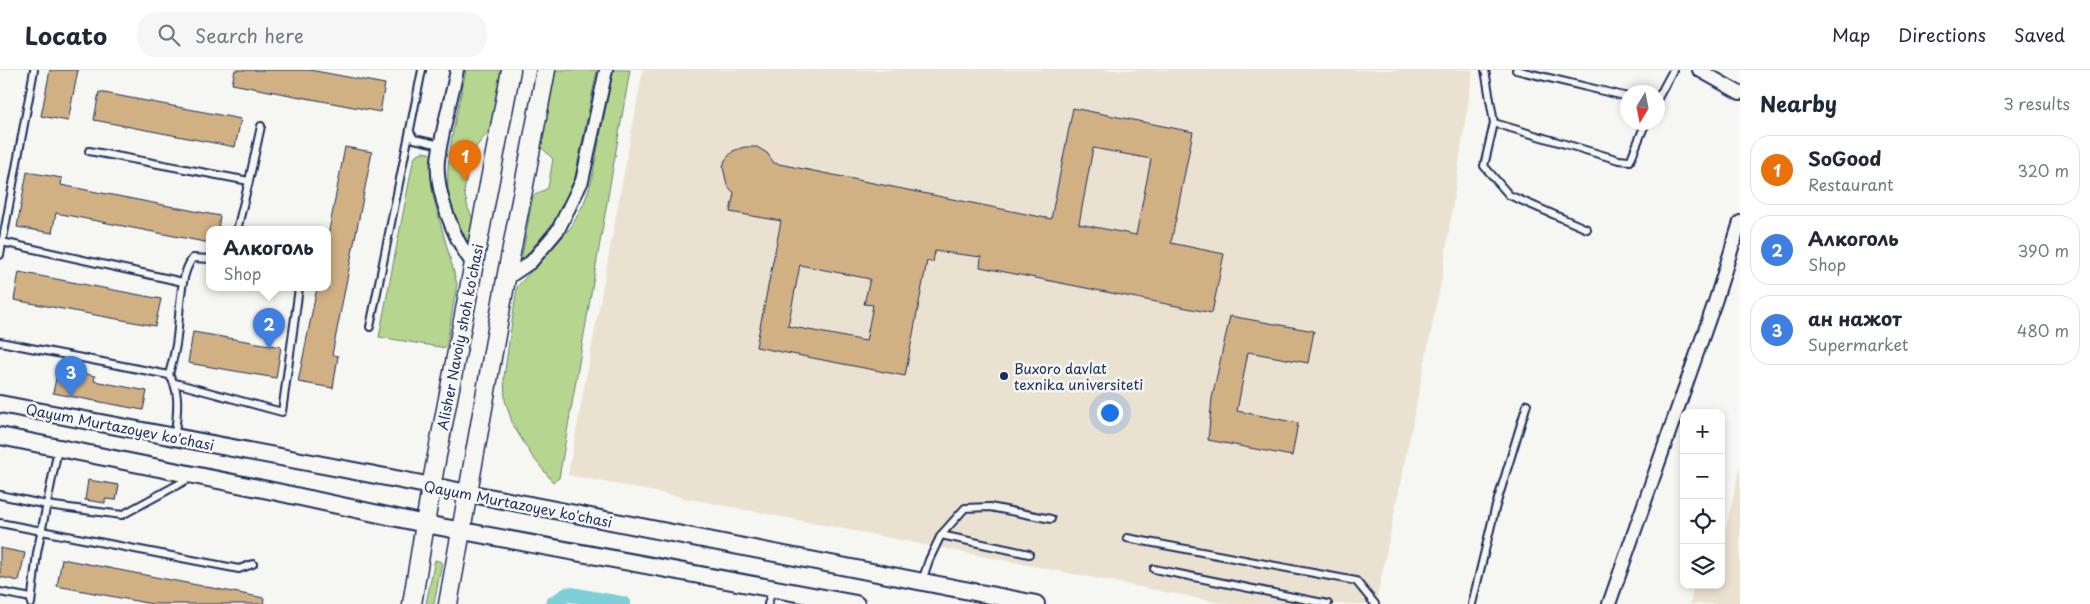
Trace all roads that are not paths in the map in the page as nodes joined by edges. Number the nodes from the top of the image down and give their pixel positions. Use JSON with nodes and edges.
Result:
{"nodes":[{"id":1,"x":34,"y":70,"type":"edge"},
{"id":2,"x":422,"y":70,"type":"edge"},
{"id":3,"x":458,"y":70,"type":"edge"},
{"id":4,"x":511,"y":70,"type":"edge"},
{"id":5,"x":546,"y":70,"type":"edge"},
{"id":6,"x":606,"y":70,"type":"edge"},
{"id":7,"x":1485,"y":70,"type":"edge"},
{"id":8,"x":1516,"y":70,"type":"edge"},
{"id":9,"x":1673,"y":70,"type":"edge"},
{"id":10,"x":1699,"y":70,"type":"edge"},
{"id":11,"x":1665,"y":85,"type":"edge"},
{"id":12,"x":1740,"y":93,"type":"edge"},
{"id":13,"x":1620,"y":95,"type":"edge"},
{"id":14,"x":1494,"y":123,"type":"junction"},
{"id":15,"x":261,"y":126,"type":"dead end"},
{"id":16,"x":1643,"y":130,"type":"edge"},
{"id":17,"x":410,"y":132,"type":"junction"},
{"id":18,"x":442,"y":146,"type":"junction"},
{"id":19,"x":89,"y":151,"type":"dead end"},
{"id":20,"x":248,"y":181,"type":"junction"},
{"id":21,"x":1740,"y":222,"type":"edge"},
{"id":22,"x":239,"y":226,"type":"edge"},
{"id":23,"x":1587,"y":229,"type":"dead end"},
{"id":24,"x":2,"y":242,"type":"junction"},
{"id":25,"x":0,"y":255,"type":"edge"},
{"id":26,"x":206,"y":259,"type":"edge"},
{"id":27,"x":473,"y":264,"type":"junction"},
{"id":28,"x":506,"y":279,"type":"junction"},
{"id":29,"x":183,"y":282,"type":"junction"},
{"id":30,"x":299,"y":291,"type":"edge"},
{"id":31,"x":370,"y":327,"type":"dead end"},
{"id":32,"x":0,"y":342,"type":"edge"},
{"id":33,"x":169,"y":375,"type":"junction"},
{"id":34,"x":175,"y":383,"type":"junction"},
{"id":35,"x":0,"y":404,"type":"edge"},
{"id":36,"x":1527,"y":404,"type":"dead end"},
{"id":37,"x":0,"y":436,"type":"edge"},
{"id":38,"x":175,"y":438,"type":"junction"},
{"id":39,"x":58,"y":448,"type":"junction"},
{"id":40,"x":194,"y":475,"type":"junction"},
{"id":41,"x":431,"y":488,"type":"junction"},
{"id":42,"x":469,"y":494,"type":"junction"},
{"id":43,"x":0,"y":495,"type":"edge"},
{"id":44,"x":47,"y":505,"type":"junction"},
{"id":45,"x":1051,"y":519,"type":"dead end"},
{"id":46,"x":0,"y":523,"type":"edge"},
{"id":47,"x":424,"y":524,"type":"junction"},
{"id":48,"x":41,"y":531,"type":"junction"},
{"id":49,"x":462,"y":531,"type":"junction"},
{"id":50,"x":941,"y":535,"type":"junction"},
{"id":51,"x":1127,"y":538,"type":"dead end"},
{"id":52,"x":1029,"y":554,"type":"dead end"},
{"id":53,"x":253,"y":564,"type":"dead end"},
{"id":54,"x":1154,"y":570,"type":"dead end"},
{"id":55,"x":922,"y":582,"type":"junction"},
{"id":56,"x":0,"y":592,"type":"edge"},
{"id":57,"x":770,"y":596,"type":"edge"},
{"id":58,"x":31,"y":601,"type":"edge"},
{"id":59,"x":412,"y":604,"type":"edge"},
{"id":60,"x":448,"y":604,"type":"edge"},
{"id":61,"x":856,"y":604,"type":"edge"},
{"id":62,"x":1036,"y":604,"type":"edge"},
{"id":63,"x":1328,"y":604,"type":"edge"},
{"id":64,"x":1375,"y":604,"type":"edge"},
{"id":65,"x":1472,"y":604,"type":"edge"},
{"id":66,"x":1609,"y":604,"type":"edge"}],
"edges":[{"from":1,"to":24,"type":"lane"},
{"from":2,"to":17,"type":"lane"},
{"from":3,"to":18,"type":"street"},
{"from":4,"to":27,"type":"main road","name":"Alisher Navoiy shoh ko'chasi"},
{"from":5,"to":28,"type":"main road"},
{"from":6,"to":28,"type":"street"},
{"from":7,"to":14,"type":"lane"},
{"from":8,"to":13,"type":"lane"},
{"from":9,"to":11,"type":"lane"},
{"from":10,"to":12,"type":"street"},
{"from":14,"to":16,"type":"lane"},
{"from":14,"to":23,"type":"lane"},
{"from":15,"to":20,"type":"lane"},
{"from":17,"to":18,"type":"lane"},
{"from":17,"to":31,"type":"lane"},
{"from":18,"to":27,"type":"street"},
{"from":19,"to":20,"type":"lane"},
{"from":20,"to":22,"type":"lane"},
{"from":21,"to":66,"type":"street"},
{"from":24,"to":25,"type":"lane"},
{"from":24,"to":29,"type":"lane"},
{"from":26,"to":29,"type":"lane"},
{"from":27,"to":41,"type":"main road","name":"Alisher Navoiy shoh ko'chasi"},
{"from":28,"to":42,"type":"main road"},
{"from":29,"to":33,"type":"lane"},
{"from":30,"to":34,"type":"lane"},
{"from":32,"to":33,"type":"lane"},
{"from":33,"to":34,"type":"lane"},
{"from":34,"to":38,"type":"lane"},
{"from":35,"to":38,"type":"street","name":"Qayum Murtazoyev ko'chasi"},
{"from":36,"to":65,"type":"lane"},
{"from":37,"to":39,"type":"street"},
{"from":38,"to":41,"type":"street","name":"Qayum Murtazoyev ko'chasi"},
{"from":39,"to":40,"type":"street"},
{"from":39,"to":44,"type":"lane"},
{"from":40,"to":44,"type":"lane"},
{"from":40,"to":47,"type":"street"},
{"from":41,"to":42,"type":"street","name":"Qayum Murtazoyev ko'chasi"},
{"from":41,"to":47,"type":"main road","name":"Alisher Navoiy shoh ko'chasi"},
{"from":42,"to":49,"type":"main road"},
{"from":42,"to":55,"type":"street","name":"Qayum Murtazoyev ko'chasi"},
{"from":43,"to":44,"type":"lane"},
{"from":44,"to":48,"type":"lane"},
{"from":45,"to":50,"type":"lane"},
{"from":46,"to":48,"type":"lane"},
{"from":47,"to":49,"type":"street"},
{"from":47,"to":59,"type":"main road","name":"Alisher Navoiy shoh ko'chasi"},
{"from":48,"to":53,"type":"lane"},
{"from":48,"to":58,"type":"lane"},
{"from":49,"to":57,"type":"street"},
{"from":49,"to":60,"type":"main road"},
{"from":50,"to":52,"type":"lane"},
{"from":50,"to":55,"type":"lane"},
{"from":51,"to":64,"type":"lane"},
{"from":54,"to":63,"type":"lane"},
{"from":55,"to":62,"type":"street","name":"Qayum Murtazoyev ko'chasi"},
{"from":56,"to":58,"type":"lane"},
{"from":57,"to":61,"type":"street"}]}
